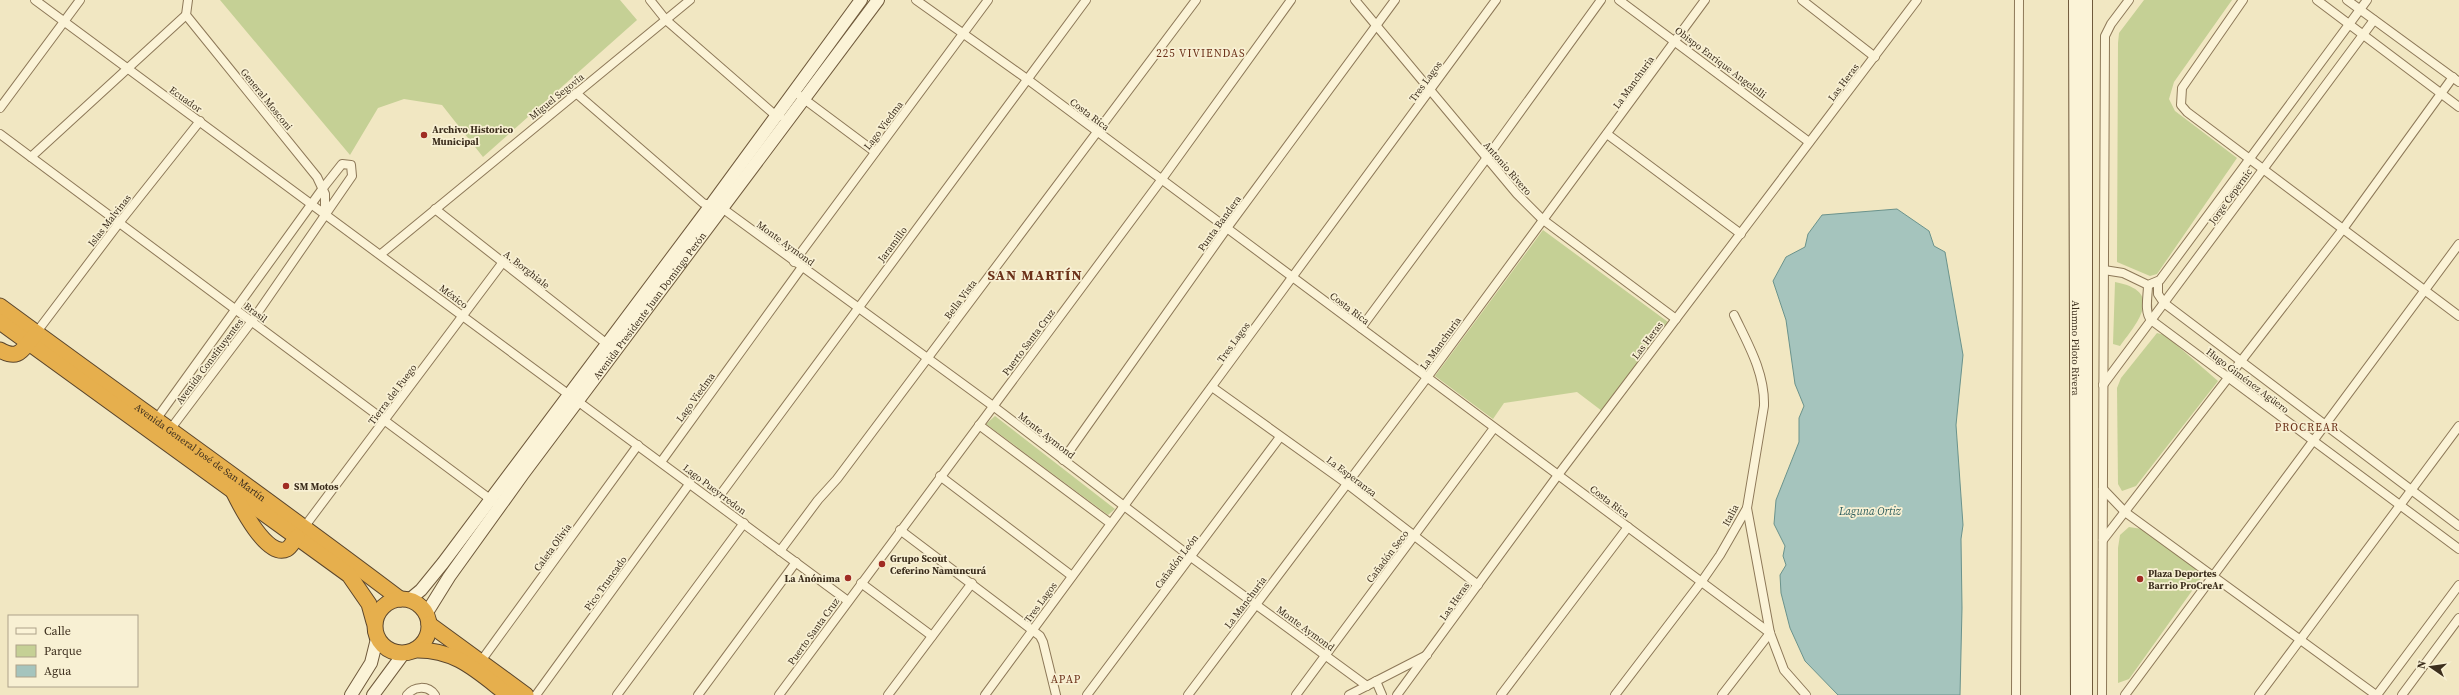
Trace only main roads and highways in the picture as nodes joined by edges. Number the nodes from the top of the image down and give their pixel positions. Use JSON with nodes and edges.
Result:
{"nodes":[{"id":1,"x":861,"y":0,"type":"edge"},
{"id":2,"x":878,"y":0,"type":"edge"},
{"id":3,"x":2075,"y":0,"type":"edge"},
{"id":4,"x":2086,"y":0,"type":"edge"},
{"id":5,"x":798,"y":95,"type":"junction"},
{"id":6,"x":717,"y":207,"type":"junction"},
{"id":7,"x":0,"y":306,"type":"edge"},
{"id":8,"x":0,"y":322,"type":"edge"},
{"id":9,"x":32,"y":338,"type":"junction"},
{"id":10,"x":0,"y":350,"type":"edge"},
{"id":11,"x":574,"y":398,"type":"junction"},
{"id":12,"x":166,"y":436,"type":"junction"},
{"id":13,"x":232,"y":490,"type":"junction"},
{"id":14,"x":495,"y":503,"type":"junction"},
{"id":15,"x":301,"y":532,"type":"junction"},
{"id":16,"x":404,"y":599,"type":"junction"},
{"id":17,"x":428,"y":619,"type":"junction"},
{"id":18,"x":374,"y":622,"type":"junction"},
{"id":19,"x":377,"y":639,"type":"junction"},
{"id":20,"x":409,"y":651,"type":"junction"},
{"id":21,"x":351,"y":695,"type":"edge"},
{"id":22,"x":373,"y":695,"type":"edge"},
{"id":23,"x":508,"y":695,"type":"edge"},
{"id":24,"x":526,"y":695,"type":"edge"},
{"id":25,"x":2077,"y":695,"type":"edge"},
{"id":26,"x":2086,"y":695,"type":"edge"}],
"edges":[{"from":1,"to":5,"type":"main road","name":"Avenida Presidente Juan Domingo Perón"},
{"from":2,"to":5,"type":"main road","name":"Avenida Presidente Juan Domingo Perón"},
{"from":3,"to":25,"type":"main road","name":"Alumno Piloto Rivera"},
{"from":4,"to":26,"type":"main road","name":"Alumno Piloto Rivera"},
{"from":5,"to":6,"type":"main road","name":"Avenida Presidente Juan Domingo Perón"},
{"from":5,"to":6,"type":"main road","name":"Avenida Presidente Juan Domingo Perón"},
{"from":6,"to":11,"type":"main road","name":"Avenida Presidente Juan Domingo Perón"},
{"from":6,"to":11,"type":"main road","name":"Avenida Presidente Juan Domingo Perón"},
{"from":7,"to":9,"type":"highway","name":"Avenida General José de San Martín"},
{"from":8,"to":9,"type":"highway","name":"Avenida General José de San Martín"},
{"from":9,"to":10,"type":"highway"},
{"from":9,"to":12,"type":"highway","name":"Avenida General José de San Martín"},
{"from":11,"to":14,"type":"main road","name":"Avenida Presidente Juan Domingo Perón"},
{"from":12,"to":13,"type":"highway","name":"Avenida General José de San Martín"},
{"from":12,"to":15,"type":"highway","name":"Avenida General José de San Martín"},
{"from":13,"to":15,"type":"highway","name":"Avenida General José de San Martín"},
{"from":13,"to":15,"type":"highway"},
{"from":14,"to":16,"type":"main road","name":"Avenida Presidente Juan Domingo Perón"},
{"from":14,"to":17,"type":"main road","name":"Avenida Presidente Juan Domingo Perón"},
{"from":15,"to":16,"type":"highway","name":"Avenida General José de San Martín"},
{"from":15,"to":18,"type":"highway","name":"Avenida General José de San Martín"},
{"from":16,"to":17,"type":"highway","name":"Avenida General José de San Martín"},
{"from":16,"to":18,"type":"highway"},
{"from":17,"to":20,"type":"highway"},
{"from":17,"to":24,"type":"highway","name":"Avenida General José de San Martín"},
{"from":18,"to":19,"type":"highway","name":"Avenida General José de San Martín"},
{"from":19,"to":20,"type":"highway"},
{"from":19,"to":21,"type":"main road"},
{"from":20,"to":22,"type":"main road"},
{"from":20,"to":23,"type":"highway"}]}
